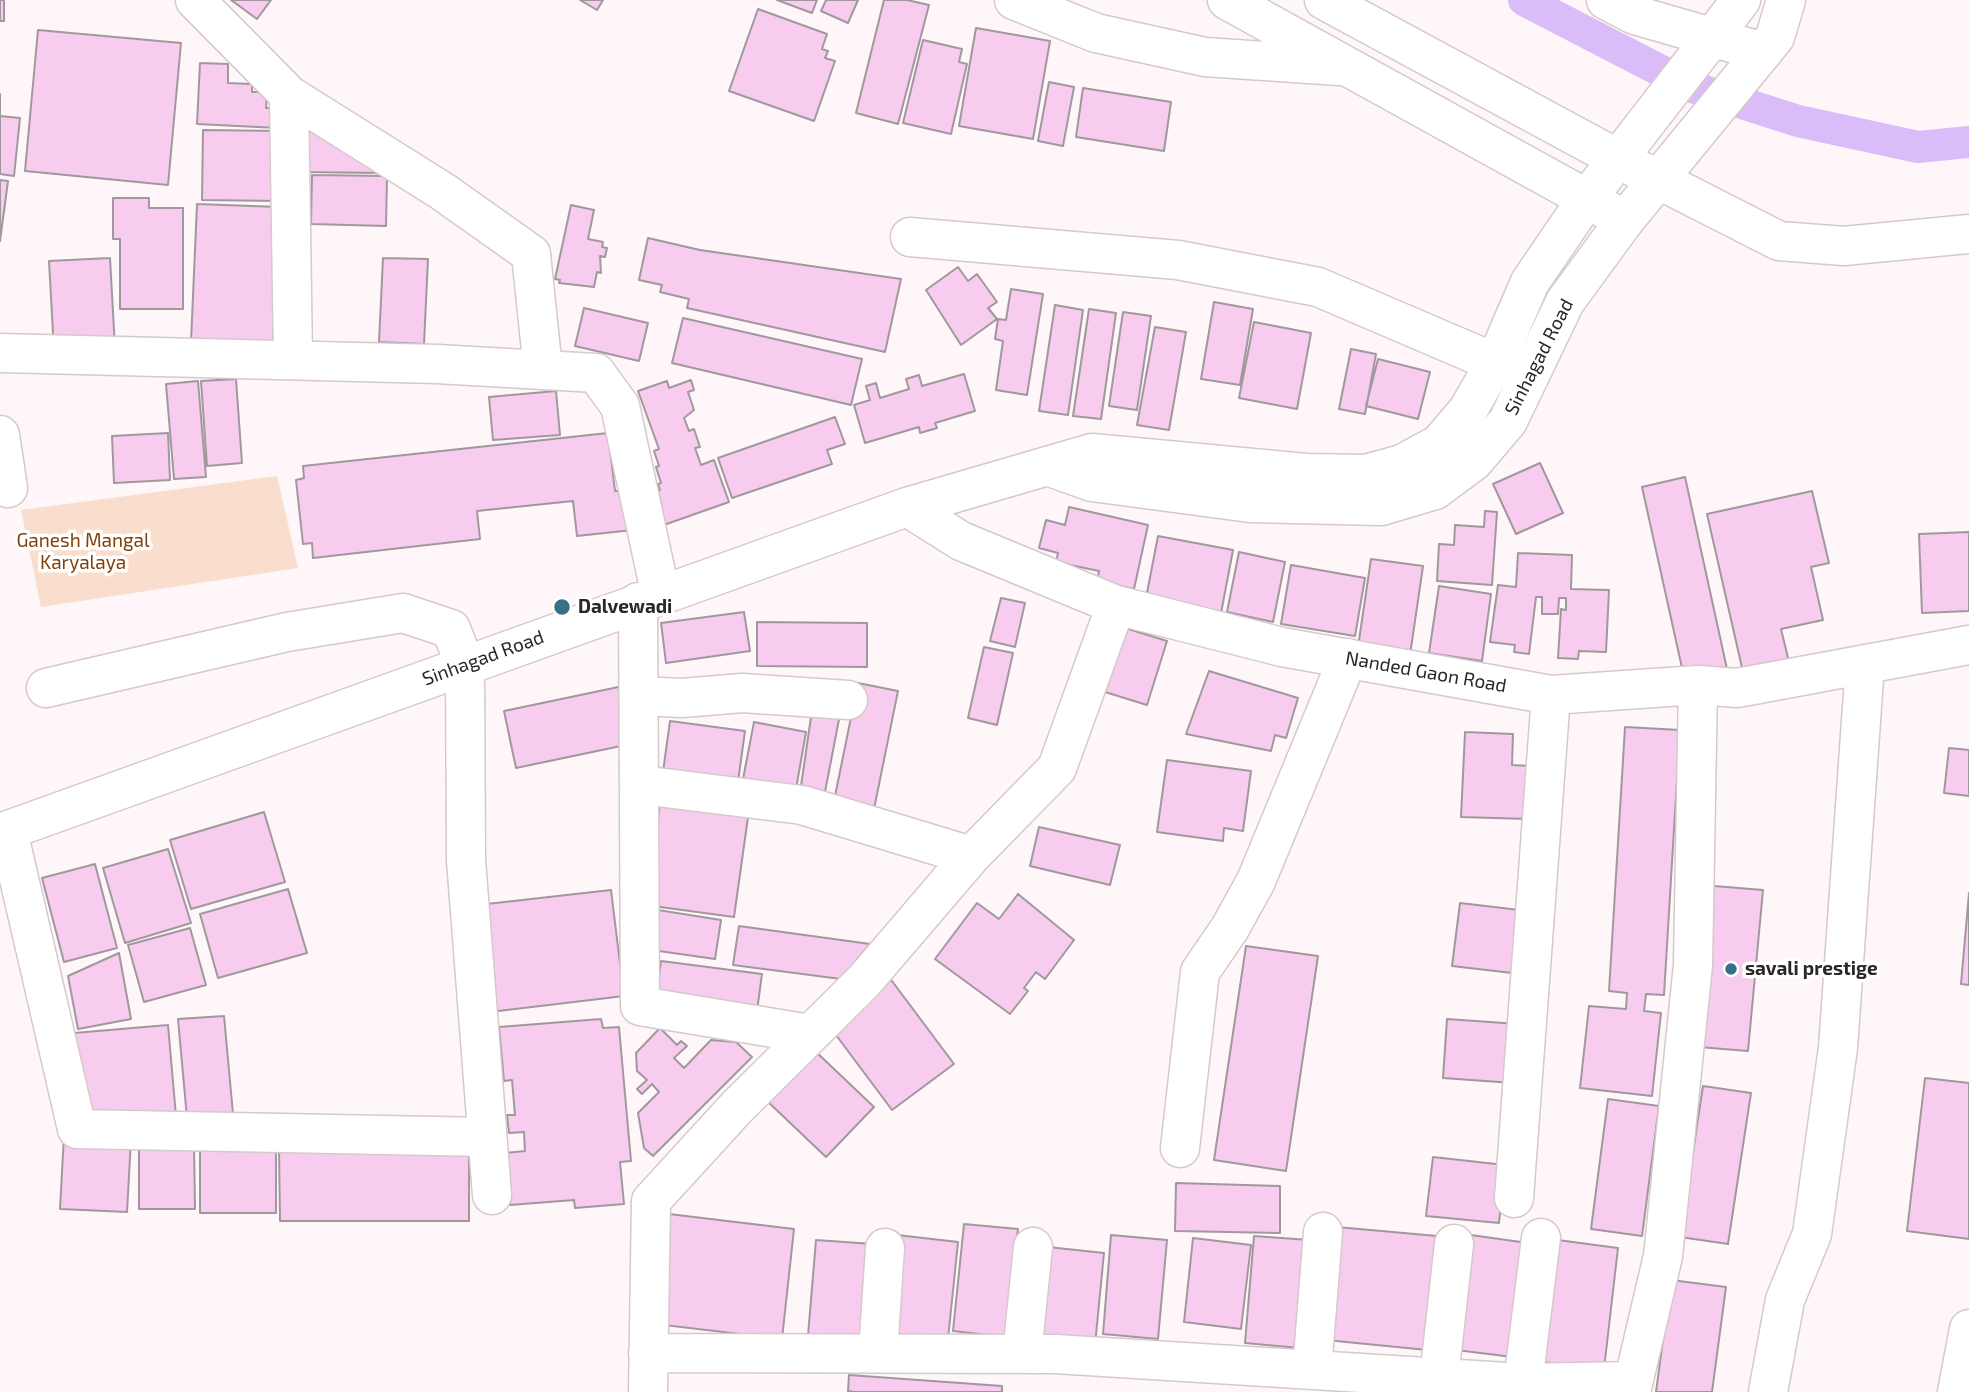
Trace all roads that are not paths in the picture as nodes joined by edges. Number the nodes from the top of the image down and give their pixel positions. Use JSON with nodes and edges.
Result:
{"nodes":[{"id":1,"x":195,"y":0,"type":"edge"},
{"id":2,"x":1014,"y":0,"type":"edge"},
{"id":3,"x":1227,"y":0,"type":"edge"},
{"id":4,"x":1324,"y":0,"type":"edge"},
{"id":5,"x":1606,"y":0,"type":"edge"},
{"id":6,"x":1741,"y":0,"type":"edge"},
{"id":7,"x":1786,"y":0,"type":"edge"},
{"id":8,"x":1709,"y":38,"type":"junction"},
{"id":9,"x":1763,"y":52,"type":"junction"},
{"id":10,"x":1352,"y":67,"type":"junction"},
{"id":11,"x":289,"y":94,"type":"junction"},
{"id":12,"x":1618,"y":159,"type":"junction"},
{"id":13,"x":1658,"y":178,"type":"junction"},
{"id":14,"x":1587,"y":200,"type":"junction"},
{"id":15,"x":1625,"y":220,"type":"junction"},
{"id":16,"x":1969,"y":234,"type":"edge"},
{"id":17,"x":911,"y":237,"type":"dead end"},
{"id":18,"x":0,"y":353,"type":"edge"},
{"id":19,"x":293,"y":360,"type":"junction"},
{"id":20,"x":1495,"y":363,"type":"junction"},
{"id":21,"x":542,"y":370,"type":"junction"},
{"id":22,"x":1531,"y":378,"type":"junction"},
{"id":23,"x":0,"y":435,"type":"edge"},
{"id":24,"x":1050,"y":467,"type":"junction"},
{"id":25,"x":8,"y":488,"type":"dead end"},
{"id":26,"x":907,"y":507,"type":"junction"},
{"id":27,"x":650,"y":599,"type":"junction"},
{"id":28,"x":1116,"y":605,"type":"junction"},
{"id":29,"x":1969,"y":645,"type":"edge"},
{"id":30,"x":1348,"y":658,"type":"junction"},
{"id":31,"x":1865,"y":664,"type":"junction"},
{"id":32,"x":465,"y":665,"type":"junction"},
{"id":33,"x":1698,"y":685,"type":"junction"},
{"id":34,"x":46,"y":688,"type":"dead end"},
{"id":35,"x":1551,"y":695,"type":"junction"},
{"id":36,"x":640,"y":696,"type":"junction"},
{"id":37,"x":848,"y":700,"type":"dead end"},
{"id":38,"x":641,"y":785,"type":"junction"},
{"id":39,"x":4,"y":832,"type":"edge"},
{"id":40,"x":971,"y":856,"type":"junction"},
{"id":41,"x":810,"y":1034,"type":"junction"},
{"id":42,"x":487,"y":1137,"type":"junction"},
{"id":43,"x":1180,"y":1148,"type":"dead end"},
{"id":44,"x":492,"y":1195,"type":"dead end"},
{"id":45,"x":1514,"y":1198,"type":"dead end"},
{"id":46,"x":1323,"y":1232,"type":"dead end"},
{"id":47,"x":1541,"y":1238,"type":"dead end"},
{"id":48,"x":1454,"y":1244,"type":"dead end"},
{"id":49,"x":1032,"y":1247,"type":"dead end"},
{"id":50,"x":886,"y":1248,"type":"dead end"},
{"id":51,"x":1969,"y":1329,"type":"edge"},
{"id":52,"x":648,"y":1353,"type":"junction"},
{"id":53,"x":878,"y":1353,"type":"junction"},
{"id":54,"x":1022,"y":1354,"type":"junction"},
{"id":55,"x":1312,"y":1370,"type":"junction"},
{"id":56,"x":1439,"y":1378,"type":"junction"},
{"id":57,"x":1523,"y":1383,"type":"junction"},
{"id":58,"x":1632,"y":1387,"type":"edge"},
{"id":59,"x":648,"y":1392,"type":"edge"},
{"id":60,"x":1768,"y":1392,"type":"edge"},
{"id":61,"x":1957,"y":1392,"type":"edge"}],
"edges":[{"from":1,"to":11,"type":"street"},
{"from":2,"to":10,"type":"street"},
{"from":3,"to":10,"type":"street"},
{"from":4,"to":12,"type":"street"},
{"from":5,"to":8,"type":"street"},
{"from":6,"to":8,"type":"street","name":"Sinhagad Road"},
{"from":7,"to":9,"type":"street","name":"Sinhagad Road"},
{"from":8,"to":9,"type":"street"},
{"from":8,"to":12,"type":"street","name":"Sinhagad Road"},
{"from":9,"to":13,"type":"street","name":"Sinhagad Road"},
{"from":10,"to":14,"type":"street"},
{"from":11,"to":19,"type":"street"},
{"from":11,"to":21,"type":"street"},
{"from":12,"to":13,"type":"street"},
{"from":12,"to":14,"type":"street","name":"Sinhagad Road"},
{"from":13,"to":15,"type":"street","name":"Sinhagad Road"},
{"from":13,"to":16,"type":"street"},
{"from":14,"to":15,"type":"street"},
{"from":14,"to":20,"type":"street","name":"Sinhagad Road"},
{"from":15,"to":22,"type":"street","name":"Sinhagad Road"},
{"from":17,"to":20,"type":"street"},
{"from":18,"to":19,"type":"street"},
{"from":19,"to":21,"type":"street"},
{"from":20,"to":22,"type":"street"},
{"from":20,"to":24,"type":"street","name":"Sinhagad Road"},
{"from":21,"to":27,"type":"street"},
{"from":22,"to":24,"type":"street","name":"Sinhagad Road"},
{"from":23,"to":25,"type":"street"},
{"from":24,"to":26,"type":"street","name":"Sinhagad Road"},
{"from":26,"to":27,"type":"street","name":"Sinhagad Road"},
{"from":26,"to":28,"type":"street","name":"Nanded Gaon Road"},
{"from":27,"to":32,"type":"street","name":"Sinhagad Road"},
{"from":27,"to":36,"type":"street"},
{"from":28,"to":30,"type":"street","name":"Nanded Gaon Road"},
{"from":28,"to":40,"type":"street"},
{"from":29,"to":31,"type":"street","name":"Nanded Gaon Road"},
{"from":30,"to":35,"type":"street","name":"Nanded Gaon Road"},
{"from":30,"to":43,"type":"street"},
{"from":31,"to":33,"type":"street","name":"Nanded Gaon Road"},
{"from":31,"to":60,"type":"street"},
{"from":32,"to":34,"type":"street"},
{"from":32,"to":39,"type":"street","name":"Sinhagad Road"},
{"from":32,"to":42,"type":"street"},
{"from":33,"to":35,"type":"street","name":"Nanded Gaon Road"},
{"from":33,"to":58,"type":"street"},
{"from":35,"to":45,"type":"street"},
{"from":36,"to":37,"type":"street"},
{"from":36,"to":38,"type":"street"},
{"from":38,"to":40,"type":"street"},
{"from":38,"to":41,"type":"street"},
{"from":39,"to":42,"type":"street"},
{"from":40,"to":41,"type":"street"},
{"from":41,"to":52,"type":"street"},
{"from":42,"to":44,"type":"street"},
{"from":46,"to":55,"type":"street"},
{"from":47,"to":57,"type":"street"},
{"from":48,"to":56,"type":"street"},
{"from":49,"to":54,"type":"street"},
{"from":50,"to":53,"type":"street"},
{"from":51,"to":61,"type":"street"},
{"from":52,"to":53,"type":"street"},
{"from":52,"to":59,"type":"street"},
{"from":53,"to":54,"type":"street"},
{"from":54,"to":55,"type":"street"},
{"from":55,"to":56,"type":"street"},
{"from":56,"to":57,"type":"street"},
{"from":57,"to":58,"type":"street"}]}
